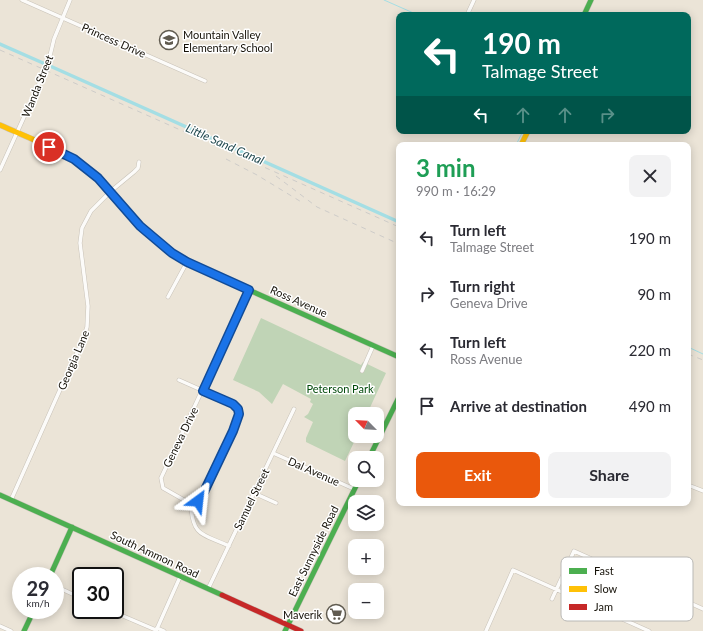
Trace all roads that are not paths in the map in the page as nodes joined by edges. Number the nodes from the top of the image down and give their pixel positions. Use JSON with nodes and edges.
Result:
{"nodes":[{"id":1,"x":22,"y":0,"type":"edge"},
{"id":2,"x":70,"y":0,"type":"edge"},
{"id":3,"x":474,"y":0,"type":"edge"},
{"id":4,"x":591,"y":0,"type":"edge"},
{"id":5,"x":468,"y":12,"type":"edge"},
{"id":6,"x":585,"y":12,"type":"edge"},
{"id":7,"x":63,"y":18,"type":"junction"},
{"id":8,"x":204,"y":81,"type":"dead end"},
{"id":9,"x":0,"y":125,"type":"edge"},
{"id":10,"x":17,"y":132,"type":"junction"},
{"id":11,"x":139,"y":162,"type":"dead end"},
{"id":12,"x":0,"y":170,"type":"edge"},
{"id":13,"x":111,"y":191,"type":"junction"},
{"id":14,"x":187,"y":262,"type":"junction"},
{"id":15,"x":249,"y":290,"type":"junction"},
{"id":16,"x":168,"y":297,"type":"dead end"},
{"id":17,"x":373,"y":346,"type":"junction"},
{"id":18,"x":396,"y":356,"type":"edge"},
{"id":19,"x":362,"y":372,"type":"dead end"},
{"id":20,"x":179,"y":380,"type":"dead end"},
{"id":21,"x":203,"y":391,"type":"junction"},
{"id":22,"x":396,"y":403,"type":"edge"},
{"id":23,"x":294,"y":409,"type":"dead end"},
{"id":24,"x":372,"y":451,"type":"edge"},
{"id":25,"x":273,"y":453,"type":"junction"},
{"id":26,"x":691,"y":486,"type":"edge"},
{"id":27,"x":354,"y":489,"type":"joint"},
{"id":28,"x":703,"y":491,"type":"edge"},
{"id":29,"x":254,"y":493,"type":"junction"},
{"id":30,"x":0,"y":495,"type":"edge"},
{"id":31,"x":11,"y":500,"type":"junction"},
{"id":32,"x":276,"y":503,"type":"dead end"},
{"id":33,"x":191,"y":506,"type":"junction"},
{"id":34,"x":72,"y":527,"type":"junction"},
{"id":35,"x":229,"y":546,"type":"junction"},
{"id":36,"x":571,"y":557,"type":"edge"},
{"id":37,"x":587,"y":557,"type":"edge"},
{"id":38,"x":54,"y":567,"type":"edge"},
{"id":39,"x":180,"y":577,"type":"junction"},
{"id":40,"x":561,"y":580,"type":"edge"},
{"id":41,"x":208,"y":589,"type":"junction"},
{"id":42,"x":557,"y":589,"type":"junction"},
{"id":43,"x":561,"y":591,"type":"edge"},
{"id":44,"x":552,"y":599,"type":"dead end"},
{"id":45,"x":693,"y":605,"type":"edge"},
{"id":46,"x":703,"y":609,"type":"edge"},
{"id":47,"x":124,"y":616,"type":"edge"},
{"id":48,"x":30,"y":619,"type":"edge"},
{"id":49,"x":627,"y":621,"type":"edge"},
{"id":50,"x":0,"y":626,"type":"edge"},
{"id":51,"x":288,"y":626,"type":"junction"},
{"id":52,"x":156,"y":630,"type":"edge"},
{"id":53,"x":11,"y":631,"type":"edge"},
{"id":54,"x":24,"y":631,"type":"edge"},
{"id":55,"x":164,"y":631,"type":"edge"},
{"id":56,"x":285,"y":631,"type":"edge"},
{"id":57,"x":301,"y":631,"type":"edge"},
{"id":58,"x":486,"y":631,"type":"edge"},
{"id":59,"x":649,"y":631,"type":"edge"}],
"edges":[{"from":1,"to":7,"type":"street","name":"Princess Drive"},
{"from":2,"to":7,"type":"street","name":"Wanda Street"},
{"from":3,"to":5,"type":"street"},
{"from":4,"to":6,"type":"main road"},
{"from":7,"to":8,"type":"street","name":"Princess Drive"},
{"from":7,"to":10,"type":"street","name":"Wanda Street"},
{"from":9,"to":10,"type":"main road","name":"Ross Avenue"},
{"from":10,"to":12,"type":"street","name":"Wanda Street"},
{"from":10,"to":13,"type":"main road","name":"Ross Avenue"},
{"from":11,"to":13,"type":"street","name":"Georgia Lane"},
{"from":13,"to":14,"type":"main road","name":"Ross Avenue"},
{"from":13,"to":31,"type":"street","name":"Georgia Lane"},
{"from":14,"to":15,"type":"main road","name":"Ross Avenue"},
{"from":14,"to":16,"type":"street"},
{"from":15,"to":17,"type":"main road","name":"Ross Avenue"},
{"from":15,"to":21,"type":"street","name":"Geneva Drive"},
{"from":17,"to":18,"type":"main road","name":"Ross Avenue"},
{"from":17,"to":19,"type":"street"},
{"from":20,"to":21,"type":"street"},
{"from":21,"to":33,"type":"street","name":"Geneva Drive"},
{"from":21,"to":33,"type":"street"},
{"from":22,"to":24,"type":"main road"},
{"from":23,"to":25,"type":"street","name":"Samuel Street"},
{"from":25,"to":27,"type":"street","name":"Dal Avenue"},
{"from":25,"to":29,"type":"street","name":"Samuel Street"},
{"from":26,"to":28,"type":"street"},
{"from":27,"to":51,"type":"main road","name":"East Sunnyside Road"},
{"from":29,"to":32,"type":"street"},
{"from":29,"to":35,"type":"street","name":"Samuel Street"},
{"from":30,"to":31,"type":"main road","name":"South Ammon Road"},
{"from":31,"to":34,"type":"main road","name":"South Ammon Road"},
{"from":33,"to":35,"type":"street"},
{"from":34,"to":38,"type":"main road"},
{"from":34,"to":39,"type":"main road","name":"South Ammon Road"},
{"from":35,"to":41,"type":"street","name":"Samuel Street"},
{"from":36,"to":37,"type":"street"},
{"from":39,"to":41,"type":"main road","name":"South Ammon Road"},
{"from":39,"to":52,"type":"street"},
{"from":40,"to":42,"type":"street"},
{"from":41,"to":51,"type":"main road","name":"South Ammon Road"},
{"from":42,"to":43,"type":"street"},
{"from":42,"to":44,"type":"street"},
{"from":42,"to":58,"type":"street"},
{"from":45,"to":46,"type":"street"},
{"from":47,"to":52,"type":"street"},
{"from":48,"to":54,"type":"main road"},
{"from":49,"to":59,"type":"street"},
{"from":50,"to":53,"type":"street"},
{"from":51,"to":56,"type":"main road","name":"East Sunnyside Road"},
{"from":51,"to":57,"type":"main road","name":"South Ammon Road"},
{"from":52,"to":55,"type":"street"}]}
